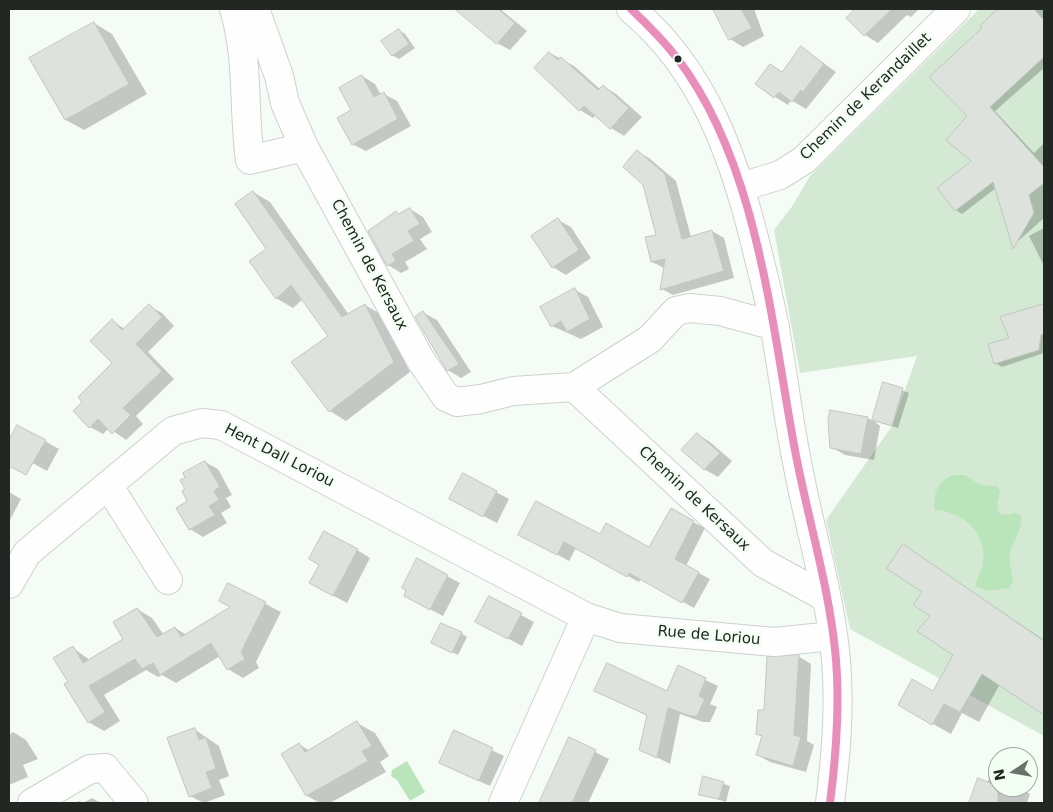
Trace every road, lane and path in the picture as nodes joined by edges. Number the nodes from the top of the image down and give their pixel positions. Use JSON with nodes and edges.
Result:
{"nodes":[{"id":1,"x":234,"y":9,"type":"edge"},
{"id":2,"x":255,"y":9,"type":"edge"},
{"id":3,"x":631,"y":9,"type":"edge"},
{"id":4,"x":956,"y":9,"type":"edge"},
{"id":5,"x":304,"y":146,"type":"junction"},
{"id":6,"x":742,"y":188,"type":"junction"},
{"id":7,"x":775,"y":326,"type":"junction"},
{"id":8,"x":574,"y":387,"type":"junction"},
{"id":9,"x":108,"y":485,"type":"junction"},
{"id":10,"x":422,"y":530,"type":"joint"},
{"id":11,"x":168,"y":580,"type":"dead end"},
{"id":12,"x":9,"y":584,"type":"edge"},
{"id":13,"x":825,"y":596,"type":"junction"},
{"id":14,"x":586,"y":617,"type":"junction"},
{"id":15,"x":833,"y":636,"type":"junction"},
{"id":16,"x":32,"y":803,"type":"edge"},
{"id":17,"x":134,"y":803,"type":"edge"},
{"id":18,"x":503,"y":803,"type":"edge"},
{"id":19,"x":830,"y":803,"type":"edge"}],
"edges":[{"from":1,"to":5,"type":"street"},
{"from":2,"to":5,"type":"street","name":"Chemin de Kersaux"},
{"from":3,"to":6,"type":"street"},
{"from":4,"to":6,"type":"street","name":"Chemin de Kerandaillet"},
{"from":5,"to":8,"type":"street","name":"Chemin de Kersaux"},
{"from":6,"to":7,"type":"street"},
{"from":7,"to":8,"type":"street","name":"Chemin de Kersaux"},
{"from":7,"to":13,"type":"street"},
{"from":8,"to":13,"type":"street","name":"Chemin de Kersaux"},
{"from":9,"to":10,"type":"street","name":"Hent Dall Loriou"},
{"from":9,"to":11,"type":"street"},
{"from":9,"to":12,"type":"street","name":"Hent Dall Loriou"},
{"from":10,"to":14,"type":"street","name":"Rue de Loriou"},
{"from":13,"to":15,"type":"street"},
{"from":14,"to":15,"type":"street","name":"Rue de Loriou"},
{"from":14,"to":18,"type":"street"},
{"from":15,"to":19,"type":"street"},
{"from":16,"to":17,"type":"street"}]}
